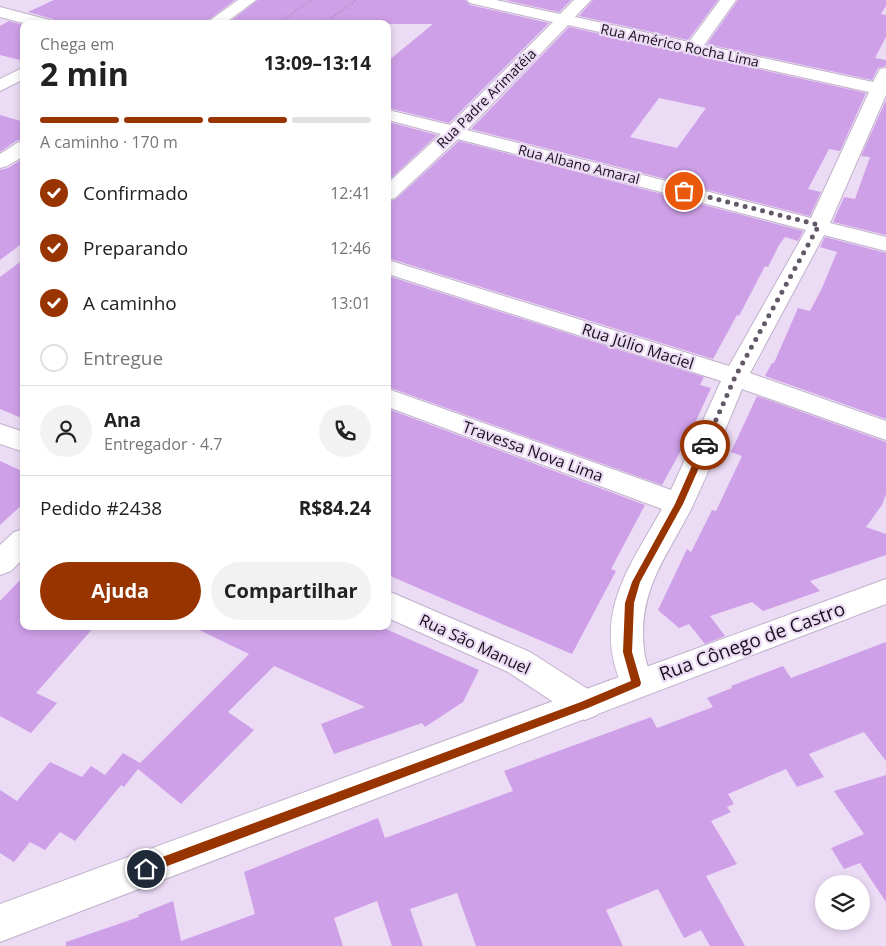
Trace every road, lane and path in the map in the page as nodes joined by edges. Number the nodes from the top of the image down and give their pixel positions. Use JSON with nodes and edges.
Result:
{"nodes":[{"id":1,"x":248,"y":0,"type":"edge"},
{"id":2,"x":311,"y":0,"type":"edge"},
{"id":3,"x":356,"y":0,"type":"edge"},
{"id":4,"x":475,"y":0,"type":"edge"},
{"id":5,"x":583,"y":0,"type":"edge"},
{"id":6,"x":728,"y":0,"type":"edge"},
{"id":7,"x":0,"y":12,"type":"edge"},
{"id":8,"x":563,"y":19,"type":"junction"},
{"id":9,"x":31,"y":20,"type":"edge"},
{"id":10,"x":219,"y":20,"type":"edge"},
{"id":11,"x":282,"y":20,"type":"dead end"},
{"id":12,"x":328,"y":20,"type":"edge"},
{"id":13,"x":693,"y":48,"type":"junction"},
{"id":14,"x":20,"y":74,"type":"edge"},
{"id":15,"x":884,"y":84,"type":"edge"},
{"id":16,"x":0,"y":86,"type":"edge"},
{"id":17,"x":391,"y":116,"type":"edge"},
{"id":18,"x":453,"y":132,"type":"junction"},
{"id":19,"x":16,"y":149,"type":"edge"},
{"id":20,"x":0,"y":162,"type":"edge"},
{"id":21,"x":391,"y":191,"type":"edge"},
{"id":22,"x":819,"y":225,"type":"junction"},
{"id":23,"x":886,"y":244,"type":"edge"},
{"id":24,"x":391,"y":268,"type":"edge"},
{"id":25,"x":735,"y":377,"type":"junction"},
{"id":26,"x":391,"y":399,"type":"edge"},
{"id":27,"x":886,"y":431,"type":"edge"},
{"id":28,"x":0,"y":433,"type":"edge"},
{"id":29,"x":20,"y":441,"type":"edge"},
{"id":30,"x":679,"y":504,"type":"junction"},
{"id":31,"x":20,"y":544,"type":"edge"},
{"id":32,"x":0,"y":563,"type":"edge"},
{"id":33,"x":886,"y":591,"type":"edge"},
{"id":34,"x":391,"y":605,"type":"edge"},
{"id":35,"x":636,"y":683,"type":"junction"},
{"id":36,"x":584,"y":705,"type":"junction"},
{"id":37,"x":0,"y":923,"type":"edge"}],
"edges":[{"from":1,"to":10,"type":"street"},
{"from":2,"to":11,"type":"path"},
{"from":3,"to":12,"type":"path"},
{"from":4,"to":8,"type":"street","name":"Rua Américo Rocha Lima"},
{"from":5,"to":8,"type":"street","name":"Rua Padre Arimatéia"},
{"from":6,"to":13,"type":"street"},
{"from":7,"to":9,"type":"street"},
{"from":8,"to":13,"type":"street","name":"Rua Américo Rocha Lima"},
{"from":8,"to":18,"type":"street","name":"Rua Padre Arimatéia"},
{"from":13,"to":15,"type":"street","name":"Rua Américo Rocha Lima"},
{"from":14,"to":16,"type":"street"},
{"from":15,"to":22,"type":"street"},
{"from":17,"to":18,"type":"street","name":"Rua Albano Amaral"},
{"from":18,"to":21,"type":"street","name":"Rua Padre Arimatéia"},
{"from":18,"to":22,"type":"street","name":"Rua Albano Amaral"},
{"from":19,"to":20,"type":"street"},
{"from":22,"to":23,"type":"street","name":"Rua Albano Amaral"},
{"from":22,"to":25,"type":"street"},
{"from":24,"to":25,"type":"street","name":"Rua Júlio Maciel"},
{"from":25,"to":27,"type":"street","name":"Rua Júlio Maciel"},
{"from":25,"to":30,"type":"street"},
{"from":26,"to":30,"type":"street","name":"Travessa Nova Lima"},
{"from":28,"to":29,"type":"street"},
{"from":30,"to":35,"type":"street"},
{"from":31,"to":32,"type":"street"},
{"from":33,"to":35,"type":"street","name":"Rua Cônego de Castro"},
{"from":34,"to":36,"type":"street","name":"Rua São Manuel"},
{"from":35,"to":36,"type":"street","name":"Rua Cônego de Castro"},
{"from":36,"to":37,"type":"street","name":"Rua Cônego de Castro"}]}
